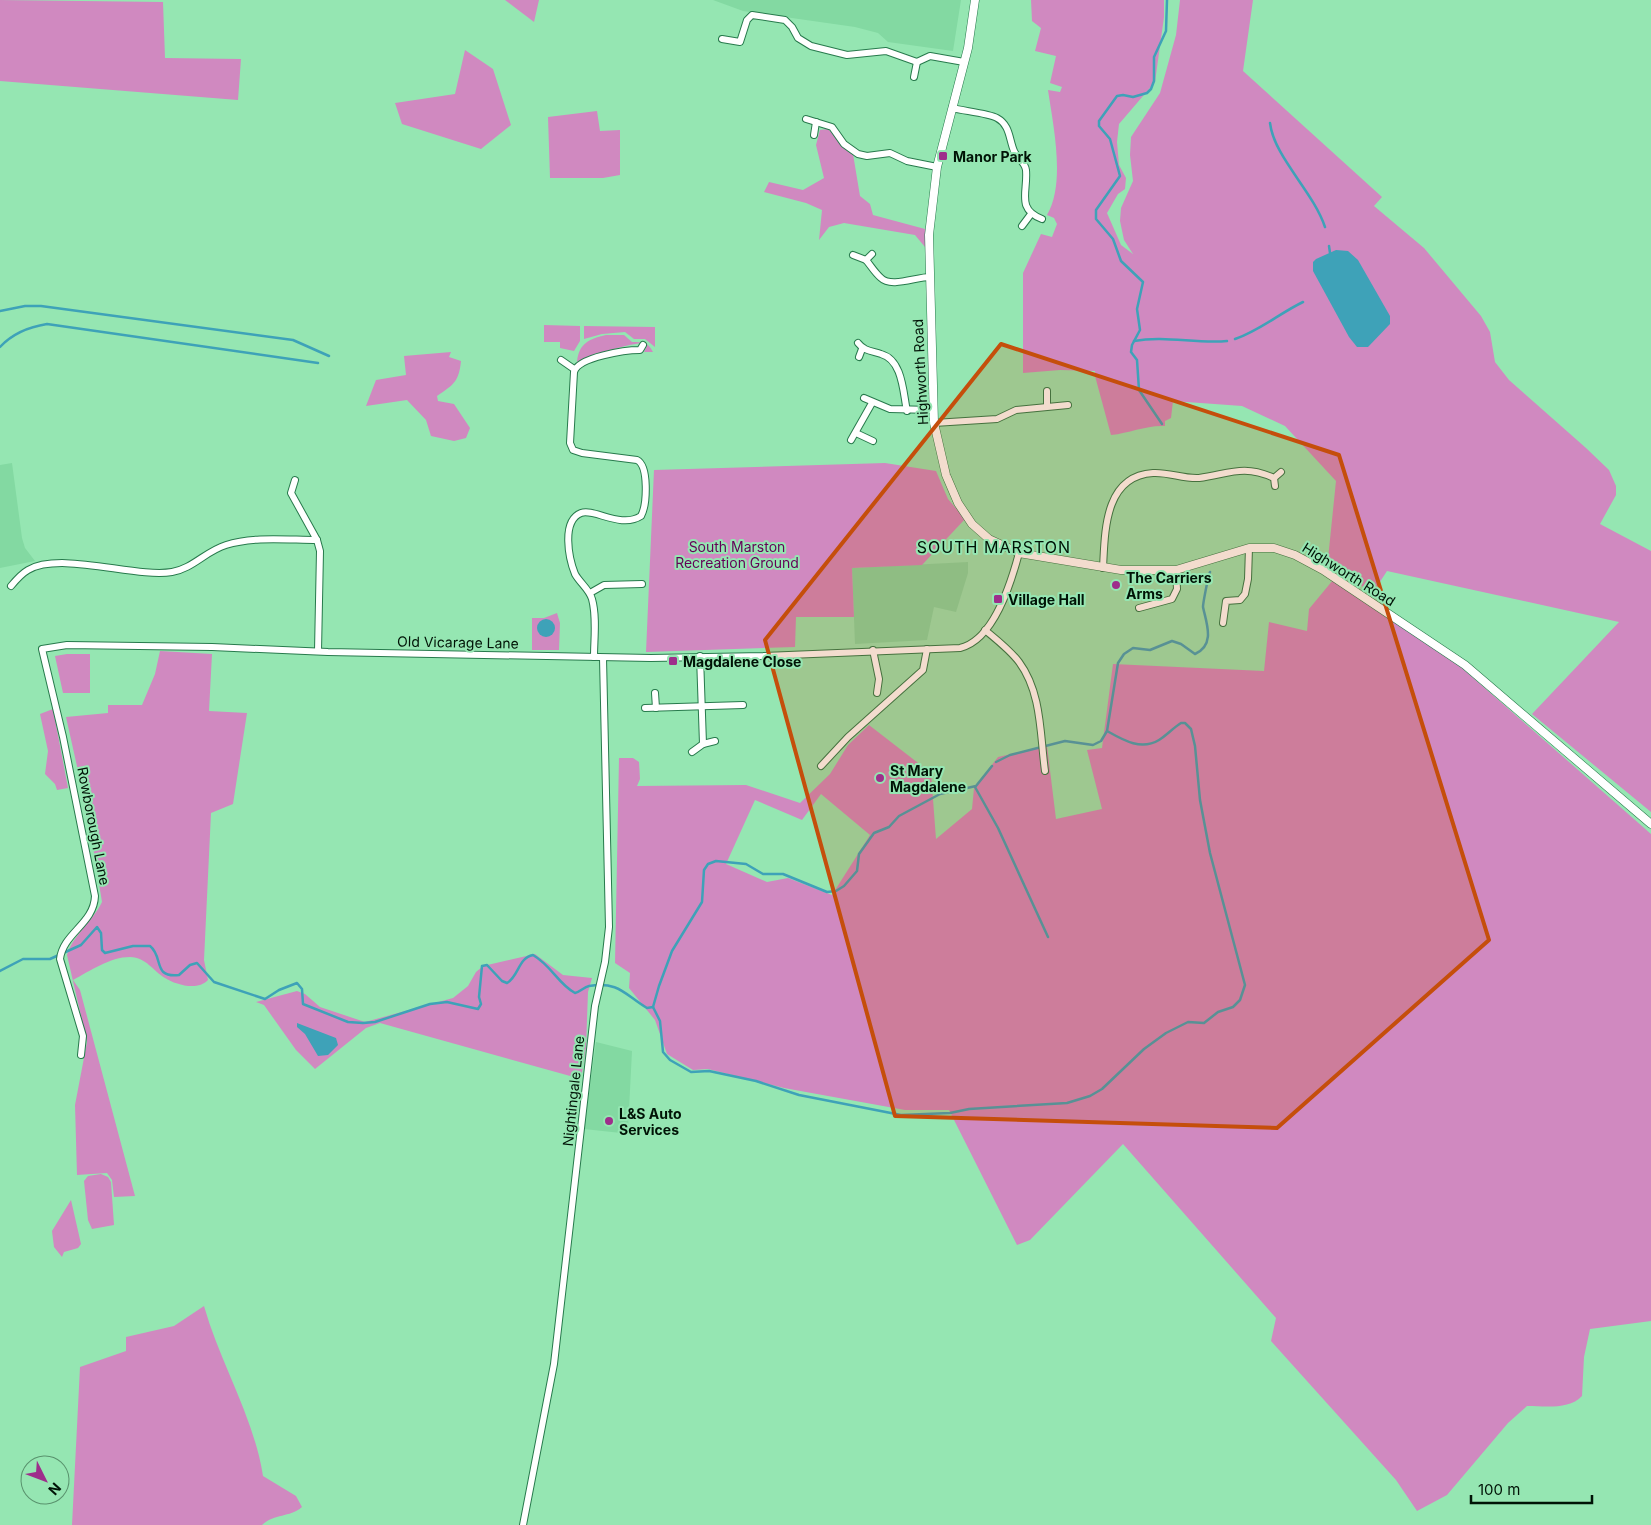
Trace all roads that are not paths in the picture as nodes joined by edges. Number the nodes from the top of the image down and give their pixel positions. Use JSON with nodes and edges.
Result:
{"nodes":[{"id":1,"x":975,"y":0,"type":"edge"},
{"id":2,"x":722,"y":39,"type":"dead end"},
{"id":3,"x":917,"y":62,"type":"junction"},
{"id":4,"x":964,"y":62,"type":"junction"},
{"id":5,"x":914,"y":77,"type":"dead end"},
{"id":6,"x":952,"y":108,"type":"junction"},
{"id":7,"x":806,"y":119,"type":"dead end"},
{"id":8,"x":816,"y":122,"type":"junction"},
{"id":9,"x":814,"y":135,"type":"dead end"},
{"id":10,"x":937,"y":168,"type":"junction"},
{"id":11,"x":1030,"y":214,"type":"junction"},
{"id":12,"x":1042,"y":219,"type":"dead end"},
{"id":13,"x":1022,"y":226,"type":"dead end"},
{"id":14,"x":872,"y":254,"type":"dead end"},
{"id":15,"x":853,"y":255,"type":"dead end"},
{"id":16,"x":866,"y":260,"type":"junction"},
{"id":17,"x":930,"y":277,"type":"junction"},
{"id":18,"x":858,"y":343,"type":"dead end"},
{"id":19,"x":644,"y":345,"type":"dead end"},
{"id":20,"x":862,"y":349,"type":"junction"},
{"id":21,"x":859,"y":357,"type":"dead end"},
{"id":22,"x":561,"y":360,"type":"dead end"},
{"id":23,"x":574,"y":369,"type":"junction"},
{"id":24,"x":1047,"y":391,"type":"dead end"},
{"id":25,"x":864,"y":398,"type":"dead end"},
{"id":26,"x":872,"y":403,"type":"junction"},
{"id":27,"x":1068,"y":405,"type":"dead end"},
{"id":28,"x":1047,"y":406,"type":"junction"},
{"id":29,"x":932,"y":410,"type":"junction"},
{"id":30,"x":907,"y":411,"type":"junction"},
{"id":31,"x":934,"y":423,"type":"junction"},
{"id":32,"x":856,"y":433,"type":"junction"},
{"id":33,"x":852,"y":440,"type":"dead end"},
{"id":34,"x":873,"y":441,"type":"dead end"},
{"id":35,"x":1281,"y":472,"type":"dead end"},
{"id":36,"x":1274,"y":478,"type":"junction"},
{"id":37,"x":295,"y":480,"type":"dead end"},
{"id":38,"x":1275,"y":486,"type":"dead end"},
{"id":39,"x":317,"y":540,"type":"junction"},
{"id":40,"x":1250,"y":548,"type":"junction"},
{"id":41,"x":1019,"y":553,"type":"junction"},
{"id":42,"x":1103,"y":568,"type":"junction"},
{"id":43,"x":1176,"y":570,"type":"junction"},
{"id":44,"x":642,"y":584,"type":"dead end"},
{"id":45,"x":12,"y":586,"type":"dead end"},
{"id":46,"x":590,"y":593,"type":"junction"},
{"id":47,"x":1139,"y":608,"type":"dead end"},
{"id":48,"x":1223,"y":623,"type":"dead end"},
{"id":49,"x":986,"y":630,"type":"junction"},
{"id":50,"x":42,"y":649,"type":"joint"},
{"id":51,"x":927,"y":649,"type":"junction"},
{"id":52,"x":873,"y":650,"type":"junction"},
{"id":53,"x":318,"y":651,"type":"junction"},
{"id":54,"x":700,"y":656,"type":"junction"},
{"id":55,"x":594,"y":658,"type":"junction"},
{"id":56,"x":603,"y":658,"type":"junction"},
{"id":57,"x":655,"y":693,"type":"dead end"},
{"id":58,"x":877,"y":693,"type":"dead end"},
{"id":59,"x":743,"y":704,"type":"dead end"},
{"id":60,"x":701,"y":706,"type":"junction"},
{"id":61,"x":645,"y":708,"type":"dead end"},
{"id":62,"x":656,"y":708,"type":"junction"},
{"id":63,"x":715,"y":741,"type":"dead end"},
{"id":64,"x":703,"y":744,"type":"junction"},
{"id":65,"x":692,"y":752,"type":"dead end"},
{"id":66,"x":821,"y":766,"type":"dead end"},
{"id":67,"x":1045,"y":771,"type":"dead end"},
{"id":68,"x":1651,"y":824,"type":"edge"},
{"id":69,"x":81,"y":1055,"type":"dead end"},
{"id":70,"x":523,"y":1525,"type":"edge"}],
"edges":[{"from":1,"to":4,"type":"street","name":"Highworth Road"},
{"from":2,"to":3,"type":"street"},
{"from":3,"to":4,"type":"street"},
{"from":3,"to":5,"type":"street"},
{"from":4,"to":6,"type":"street","name":"Highworth Road"},
{"from":6,"to":10,"type":"street","name":"Highworth Road"},
{"from":6,"to":11,"type":"street"},
{"from":7,"to":8,"type":"street"},
{"from":8,"to":9,"type":"street"},
{"from":8,"to":10,"type":"street"},
{"from":10,"to":17,"type":"street","name":"Highworth Road"},
{"from":11,"to":12,"type":"street"},
{"from":11,"to":13,"type":"street"},
{"from":14,"to":16,"type":"street"},
{"from":15,"to":16,"type":"street"},
{"from":16,"to":17,"type":"street"},
{"from":17,"to":29,"type":"street","name":"Highworth Road"},
{"from":18,"to":20,"type":"street"},
{"from":19,"to":23,"type":"street"},
{"from":20,"to":21,"type":"street"},
{"from":20,"to":30,"type":"street"},
{"from":22,"to":23,"type":"street"},
{"from":23,"to":46,"type":"street"},
{"from":24,"to":28,"type":"street"},
{"from":25,"to":26,"type":"street"},
{"from":26,"to":30,"type":"street"},
{"from":26,"to":32,"type":"street"},
{"from":27,"to":28,"type":"street"},
{"from":28,"to":31,"type":"street"},
{"from":29,"to":30,"type":"street"},
{"from":29,"to":31,"type":"street","name":"Highworth Road"},
{"from":31,"to":41,"type":"street","name":"Highworth Road"},
{"from":32,"to":33,"type":"street"},
{"from":32,"to":34,"type":"street"},
{"from":35,"to":36,"type":"street"},
{"from":36,"to":38,"type":"street"},
{"from":36,"to":42,"type":"street"},
{"from":37,"to":39,"type":"street"},
{"from":39,"to":45,"type":"street"},
{"from":39,"to":53,"type":"street"},
{"from":40,"to":43,"type":"street","name":"Highworth Road"},
{"from":40,"to":48,"type":"street"},
{"from":40,"to":68,"type":"street","name":"Highworth Road"},
{"from":41,"to":42,"type":"street","name":"Highworth Road"},
{"from":41,"to":49,"type":"street","name":"Old Vicarage Lane"},
{"from":42,"to":43,"type":"street","name":"Highworth Road"},
{"from":43,"to":47,"type":"street"},
{"from":44,"to":46,"type":"street"},
{"from":46,"to":55,"type":"street"},
{"from":49,"to":51,"type":"street","name":"Old Vicarage Lane"},
{"from":49,"to":67,"type":"street"},
{"from":50,"to":53,"type":"street","name":"Old Vicarage Lane"},
{"from":50,"to":69,"type":"street","name":"Rowborough Lane"},
{"from":51,"to":52,"type":"street","name":"Old Vicarage Lane"},
{"from":51,"to":66,"type":"street"},
{"from":52,"to":54,"type":"street","name":"Old Vicarage Lane"},
{"from":52,"to":58,"type":"street"},
{"from":53,"to":55,"type":"street","name":"Old Vicarage Lane"},
{"from":54,"to":56,"type":"street","name":"Old Vicarage Lane"},
{"from":54,"to":60,"type":"street"},
{"from":55,"to":56,"type":"street","name":"Old Vicarage Lane"},
{"from":56,"to":70,"type":"street","name":"Nightingale Lane"},
{"from":57,"to":62,"type":"street"},
{"from":59,"to":60,"type":"street"},
{"from":60,"to":62,"type":"street"},
{"from":60,"to":64,"type":"street"},
{"from":61,"to":62,"type":"street"},
{"from":63,"to":64,"type":"street"},
{"from":64,"to":65,"type":"street"}]}
